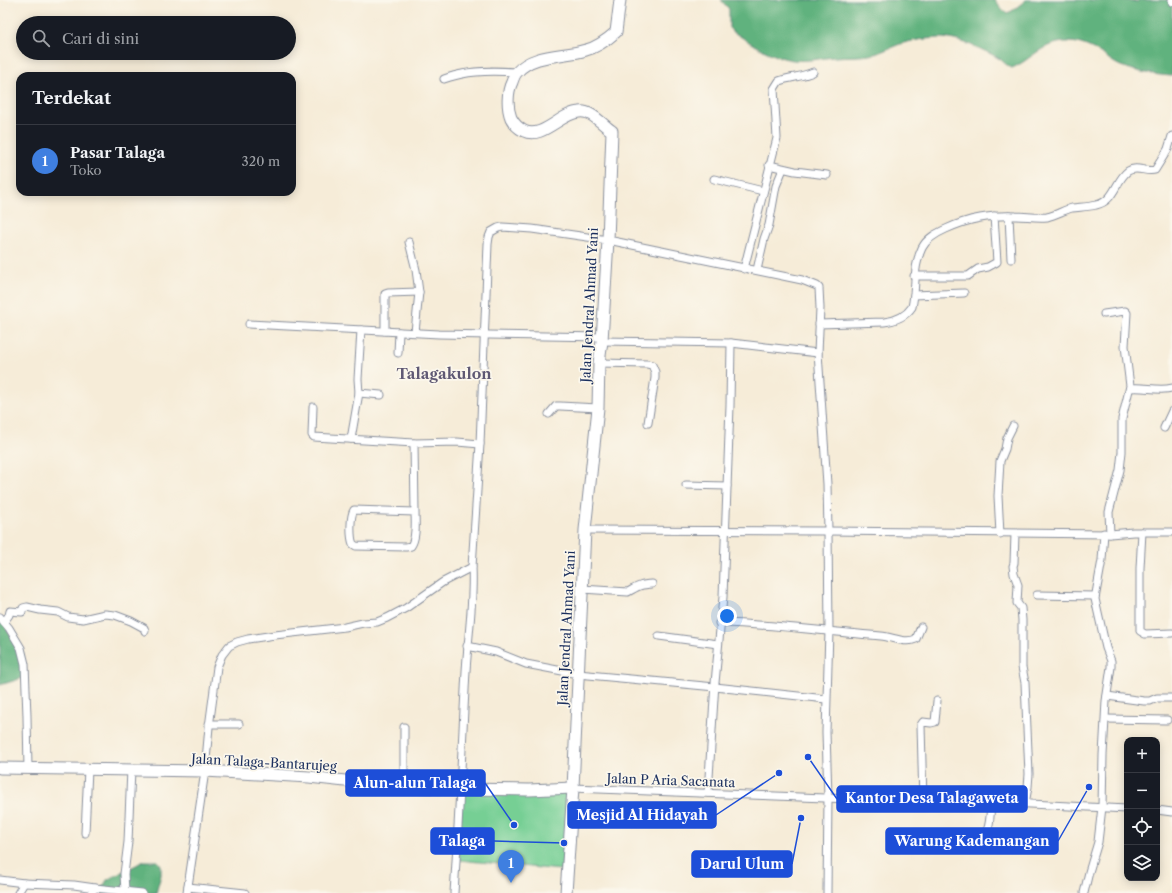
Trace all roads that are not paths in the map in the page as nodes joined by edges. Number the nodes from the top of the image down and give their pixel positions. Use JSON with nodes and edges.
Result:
{"nodes":[{"id":1,"x":620,"y":3,"type":"edge"},
{"id":2,"x":516,"y":72,"type":"junction"},
{"id":3,"x":813,"y":72,"type":"dead end"},
{"id":4,"x":444,"y":79,"type":"dead end"},
{"id":5,"x":1172,"y":136,"type":"edge"},
{"id":6,"x":770,"y":165,"type":"junction"},
{"id":7,"x":783,"y":169,"type":"junction"},
{"id":8,"x":827,"y":175,"type":"dead end"},
{"id":9,"x":714,"y":178,"type":"dead end"},
{"id":10,"x":763,"y":191,"type":"junction"},
{"id":11,"x":994,"y":216,"type":"junction"},
{"id":12,"x":1009,"y":216,"type":"junction"},
{"id":13,"x":608,"y":240,"type":"junction"},
{"id":14,"x":409,"y":242,"type":"dead end"},
{"id":15,"x":1011,"y":259,"type":"dead end"},
{"id":16,"x":744,"y":269,"type":"junction"},
{"id":17,"x":757,"y":270,"type":"junction"},
{"id":18,"x":914,"y":276,"type":"junction"},
{"id":19,"x":419,"y":292,"type":"junction"},
{"id":20,"x":964,"y":293,"type":"dead end"},
{"id":21,"x":914,"y":295,"type":"junction"},
{"id":22,"x":1104,"y":314,"type":"dead end"},
{"id":23,"x":249,"y":324,"type":"dead end"},
{"id":24,"x":819,"y":324,"type":"junction"},
{"id":25,"x":361,"y":330,"type":"junction"},
{"id":26,"x":385,"y":331,"type":"junction"},
{"id":27,"x":399,"y":332,"type":"junction"},
{"id":28,"x":415,"y":332,"type":"junction"},
{"id":29,"x":484,"y":334,"type":"junction"},
{"id":30,"x":602,"y":339,"type":"junction"},
{"id":31,"x":731,"y":343,"type":"junction"},
{"id":32,"x":398,"y":353,"type":"dead end"},
{"id":33,"x":818,"y":353,"type":"junction"},
{"id":34,"x":600,"y":363,"type":"junction"},
{"id":35,"x":1130,"y":388,"type":"junction"},
{"id":36,"x":1172,"y":389,"type":"edge"},
{"id":37,"x":359,"y":393,"type":"junction"},
{"id":38,"x":381,"y":395,"type":"dead end"},
{"id":39,"x":313,"y":407,"type":"dead end"},
{"id":40,"x":598,"y":408,"type":"junction"},
{"id":41,"x":1172,"y":411,"type":"edge"},
{"id":42,"x":549,"y":414,"type":"dead end"},
{"id":43,"x":648,"y":423,"type":"dead end"},
{"id":44,"x":1013,"y":426,"type":"dead end"},
{"id":45,"x":1164,"y":428,"type":"dead end"},
{"id":46,"x":351,"y":439,"type":"junction"},
{"id":47,"x":414,"y":443,"type":"junction"},
{"id":48,"x":480,"y":444,"type":"junction"},
{"id":49,"x":686,"y":485,"type":"dead end"},
{"id":50,"x":727,"y":486,"type":"junction"},
{"id":51,"x":416,"y":512,"type":"junction"},
{"id":52,"x":585,"y":530,"type":"junction"},
{"id":53,"x":725,"y":530,"type":"junction"},
{"id":54,"x":828,"y":531,"type":"junction"},
{"id":55,"x":1142,"y":532,"type":"junction"},
{"id":56,"x":1172,"y":532,"type":"edge"},
{"id":57,"x":1000,"y":534,"type":"junction"},
{"id":58,"x":1015,"y":534,"type":"junction"},
{"id":59,"x":1107,"y":534,"type":"junction"},
{"id":60,"x":472,"y":567,"type":"junction"},
{"id":61,"x":652,"y":584,"type":"dead end"},
{"id":62,"x":582,"y":589,"type":"junction"},
{"id":63,"x":1037,"y":595,"type":"dead end"},
{"id":64,"x":1095,"y":596,"type":"junction"},
{"id":65,"x":2,"y":620,"type":"edge"},
{"id":66,"x":719,"y":624,"type":"junction"},
{"id":67,"x":921,"y":627,"type":"dead end"},
{"id":68,"x":145,"y":631,"type":"dead end"},
{"id":69,"x":829,"y":632,"type":"junction"},
{"id":70,"x":1172,"y":633,"type":"edge"},
{"id":71,"x":659,"y":636,"type":"dead end"},
{"id":72,"x":718,"y":644,"type":"junction"},
{"id":73,"x":468,"y":646,"type":"junction"},
{"id":74,"x":578,"y":674,"type":"junction"},
{"id":75,"x":715,"y":687,"type":"junction"},
{"id":76,"x":1107,"y":696,"type":"junction"},
{"id":77,"x":1171,"y":698,"type":"dead end"},
{"id":78,"x":826,"y":699,"type":"junction"},
{"id":79,"x":937,"y":701,"type":"dead end"},
{"id":80,"x":1106,"y":719,"type":"junction"},
{"id":81,"x":1166,"y":720,"type":"dead end"},
{"id":82,"x":209,"y":724,"type":"junction"},
{"id":83,"x":239,"y":724,"type":"dead end"},
{"id":84,"x":404,"y":727,"type":"dead end"},
{"id":85,"x":0,"y":768,"type":"edge"},
{"id":86,"x":28,"y":769,"type":"junction"},
{"id":87,"x":88,"y":769,"type":"junction"},
{"id":88,"x":131,"y":769,"type":"junction"},
{"id":89,"x":205,"y":771,"type":"junction"},
{"id":90,"x":404,"y":786,"type":"junction"},
{"id":91,"x":573,"y":788,"type":"junction"},
{"id":92,"x":461,"y":789,"type":"junction"},
{"id":93,"x":708,"y":793,"type":"junction"},
{"id":94,"x":828,"y":798,"type":"junction"},
{"id":95,"x":923,"y":802,"type":"junction"},
{"id":96,"x":991,"y":802,"type":"junction"},
{"id":97,"x":1025,"y":804,"type":"junction"},
{"id":98,"x":1102,"y":807,"type":"junction"},
{"id":99,"x":1124,"y":809,"type":"edge"},
{"id":100,"x":1160,"y":810,"type":"edge"},
{"id":101,"x":1172,"y":812,"type":"edge"},
{"id":102,"x":85,"y":833,"type":"dead end"},
{"id":103,"x":971,"y":839,"type":"dead end"},
{"id":104,"x":0,"y":880,"type":"edge"},
{"id":105,"x":24,"y":883,"type":"junction"},
{"id":106,"x":93,"y":890,"type":"edge"},
{"id":107,"x":188,"y":890,"type":"edge"},
{"id":108,"x":125,"y":891,"type":"junction"},
{"id":109,"x":18,"y":893,"type":"edge"},
{"id":110,"x":142,"y":893,"type":"edge"},
{"id":111,"x":245,"y":893,"type":"edge"},
{"id":112,"x":454,"y":893,"type":"edge"},
{"id":113,"x":566,"y":893,"type":"edge"},
{"id":114,"x":827,"y":893,"type":"edge"},
{"id":115,"x":1084,"y":893,"type":"edge"}],
"edges":[{"from":1,"to":2,"type":"main road"},
{"from":2,"to":4,"type":"street"},
{"from":2,"to":13,"type":"main road","name":"Jalan Jendral Ahmad Yani"},
{"from":3,"to":6,"type":"street"},
{"from":5,"to":12,"type":"street"},
{"from":6,"to":7,"type":"street"},
{"from":6,"to":10,"type":"street"},
{"from":7,"to":8,"type":"street"},
{"from":7,"to":17,"type":"street"},
{"from":9,"to":10,"type":"street"},
{"from":10,"to":16,"type":"street"},
{"from":11,"to":12,"type":"street"},
{"from":11,"to":18,"type":"street"},
{"from":11,"to":18,"type":"street"},
{"from":12,"to":15,"type":"street"},
{"from":13,"to":16,"type":"street"},
{"from":13,"to":29,"type":"street"},
{"from":13,"to":30,"type":"main road","name":"Jalan Jendral Ahmad Yani"},
{"from":14,"to":19,"type":"street"},
{"from":16,"to":17,"type":"street"},
{"from":17,"to":24,"type":"street"},
{"from":18,"to":21,"type":"street"},
{"from":19,"to":26,"type":"street"},
{"from":19,"to":28,"type":"street"},
{"from":20,"to":21,"type":"street"},
{"from":21,"to":24,"type":"street"},
{"from":22,"to":35,"type":"street"},
{"from":23,"to":25,"type":"street"},
{"from":24,"to":33,"type":"street"},
{"from":25,"to":26,"type":"street"},
{"from":25,"to":37,"type":"street"},
{"from":26,"to":27,"type":"street"},
{"from":27,"to":28,"type":"street"},
{"from":27,"to":32,"type":"street"},
{"from":28,"to":29,"type":"street"},
{"from":29,"to":30,"type":"street"},
{"from":29,"to":48,"type":"street"},
{"from":30,"to":31,"type":"street"},
{"from":30,"to":34,"type":"main road","name":"Jalan Jendral Ahmad Yani"},
{"from":31,"to":33,"type":"street"},
{"from":31,"to":50,"type":"street"},
{"from":33,"to":54,"type":"street"},
{"from":34,"to":40,"type":"main road","name":"Jalan Jendral Ahmad Yani"},
{"from":34,"to":43,"type":"street"},
{"from":35,"to":36,"type":"street"},
{"from":35,"to":59,"type":"street"},
{"from":37,"to":38,"type":"street"},
{"from":37,"to":46,"type":"street"},
{"from":39,"to":46,"type":"street"},
{"from":40,"to":42,"type":"street"},
{"from":40,"to":52,"type":"main road","name":"Jalan Jendral Ahmad Yani"},
{"from":41,"to":45,"type":"street"},
{"from":44,"to":57,"type":"street"},
{"from":46,"to":47,"type":"street"},
{"from":47,"to":48,"type":"street"},
{"from":47,"to":51,"type":"street"},
{"from":48,"to":60,"type":"street"},
{"from":49,"to":50,"type":"street"},
{"from":50,"to":53,"type":"street"},
{"from":51,"to":51,"type":"street"},
{"from":52,"to":53,"type":"street"},
{"from":52,"to":62,"type":"main road","name":"Jalan Jendral Ahmad Yani"},
{"from":53,"to":54,"type":"street"},
{"from":53,"to":66,"type":"street"},
{"from":54,"to":57,"type":"street"},
{"from":54,"to":69,"type":"street"},
{"from":55,"to":56,"type":"street"},
{"from":55,"to":59,"type":"street"},
{"from":55,"to":70,"type":"street"},
{"from":57,"to":58,"type":"street"},
{"from":58,"to":59,"type":"street"},
{"from":58,"to":97,"type":"street"},
{"from":59,"to":64,"type":"street"},
{"from":60,"to":73,"type":"street"},
{"from":60,"to":82,"type":"street"},
{"from":61,"to":62,"type":"street"},
{"from":62,"to":74,"type":"main road","name":"Jalan Jendral Ahmad Yani"},
{"from":63,"to":64,"type":"street"},
{"from":64,"to":76,"type":"street"},
{"from":65,"to":68,"type":"street"},
{"from":65,"to":86,"type":"street"},
{"from":66,"to":69,"type":"street"},
{"from":66,"to":72,"type":"street"},
{"from":67,"to":69,"type":"street"},
{"from":69,"to":78,"type":"street"},
{"from":71,"to":72,"type":"street"},
{"from":72,"to":75,"type":"street"},
{"from":73,"to":74,"type":"street"},
{"from":73,"to":92,"type":"street"},
{"from":74,"to":75,"type":"street"},
{"from":74,"to":91,"type":"main road","name":"Jalan Jendral Ahmad Yani"},
{"from":75,"to":78,"type":"street"},
{"from":75,"to":93,"type":"street"},
{"from":76,"to":77,"type":"street"},
{"from":76,"to":80,"type":"street"},
{"from":78,"to":94,"type":"street"},
{"from":79,"to":95,"type":"street"},
{"from":80,"to":81,"type":"street"},
{"from":80,"to":98,"type":"street"},
{"from":82,"to":83,"type":"street"},
{"from":82,"to":89,"type":"street"},
{"from":84,"to":90,"type":"street"},
{"from":85,"to":86,"type":"main road","name":"Jalan Talaga-Bantarujeg"},
{"from":86,"to":87,"type":"main road","name":"Jalan Talaga-Bantarujeg"},
{"from":87,"to":88,"type":"main road","name":"Jalan Talaga-Bantarujeg"},
{"from":87,"to":102,"type":"street"},
{"from":88,"to":89,"type":"main road","name":"Jalan Talaga-Bantarujeg"},
{"from":88,"to":108,"type":"street"},
{"from":89,"to":90,"type":"main road","name":"Jalan Talaga-Bantarujeg"},
{"from":89,"to":107,"type":"street"},
{"from":90,"to":92,"type":"main road","name":"Jalan Talaga-Bantarujeg"},
{"from":91,"to":92,"type":"main road","name":"Jalan Talaga-Bantarujeg"},
{"from":91,"to":93,"type":"street","name":"Jalan P Aria Sacanata"},
{"from":91,"to":113,"type":"main road","name":"Jalan Jendral Ahmad Yani"},
{"from":92,"to":112,"type":"street"},
{"from":93,"to":94,"type":"street","name":"Jalan P Aria Sacanata"},
{"from":94,"to":95,"type":"street","name":"Jalan P Aria Sacanata"},
{"from":94,"to":114,"type":"street"},
{"from":95,"to":96,"type":"street","name":"Jalan P Aria Sacanata"},
{"from":96,"to":97,"type":"street","name":"Jalan P Aria Sacanata"},
{"from":96,"to":103,"type":"street"},
{"from":97,"to":98,"type":"street","name":"Jalan P Aria Sacanata"},
{"from":98,"to":99,"type":"street","name":"Jalan P Aria Sacanata"},
{"from":98,"to":115,"type":"street"},
{"from":100,"to":101,"type":"street"},
{"from":104,"to":105,"type":"street"},
{"from":105,"to":106,"type":"street"},
{"from":105,"to":109,"type":"street"},
{"from":106,"to":108,"type":"street"},
{"from":107,"to":111,"type":"street"},
{"from":108,"to":110,"type":"street"}]}
